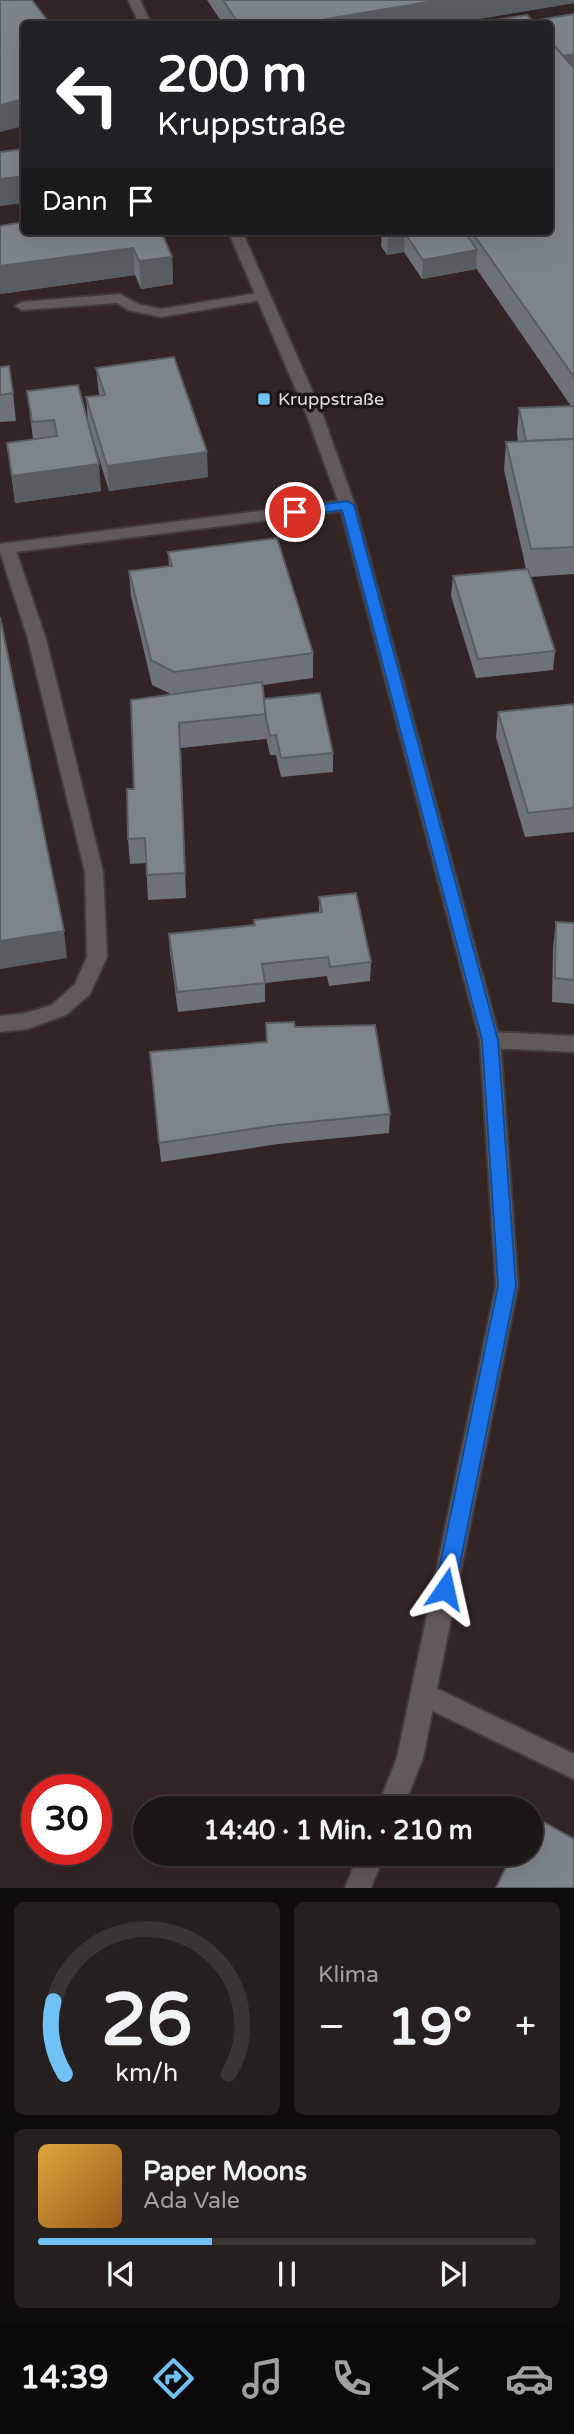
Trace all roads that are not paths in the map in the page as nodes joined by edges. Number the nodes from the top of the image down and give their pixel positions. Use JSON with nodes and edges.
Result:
{"nodes":[{"id":1,"x":136,"y":0,"type":"edge"},
{"id":2,"x":144,"y":21,"type":"edge"},
{"id":3,"x":237,"y":235,"type":"edge"},
{"id":4,"x":263,"y":296,"type":"junction"},
{"id":5,"x":22,"y":306,"type":"dead end"},
{"id":6,"x":347,"y":505,"type":"junction"},
{"id":7,"x":4,"y":549,"type":"edge"},
{"id":8,"x":0,"y":1024,"type":"edge"},
{"id":9,"x":490,"y":1040,"type":"junction"},
{"id":10,"x":574,"y":1044,"type":"edge"},
{"id":11,"x":423,"y":1694,"type":"junction"},
{"id":12,"x":574,"y":1767,"type":"edge"},
{"id":13,"x":395,"y":1796,"type":"edge"},
{"id":14,"x":367,"y":1866,"type":"edge"},
{"id":15,"x":358,"y":1888,"type":"edge"}],
"edges":[{"from":1,"to":2,"type":"street"},
{"from":3,"to":4,"type":"street"},
{"from":4,"to":5,"type":"street"},
{"from":4,"to":6,"type":"street"},
{"from":6,"to":7,"type":"street"},
{"from":6,"to":9,"type":"street"},
{"from":7,"to":8,"type":"street"},
{"from":9,"to":10,"type":"street"},
{"from":9,"to":11,"type":"street"},
{"from":11,"to":12,"type":"street"},
{"from":11,"to":13,"type":"street"},
{"from":14,"to":15,"type":"street"}]}
